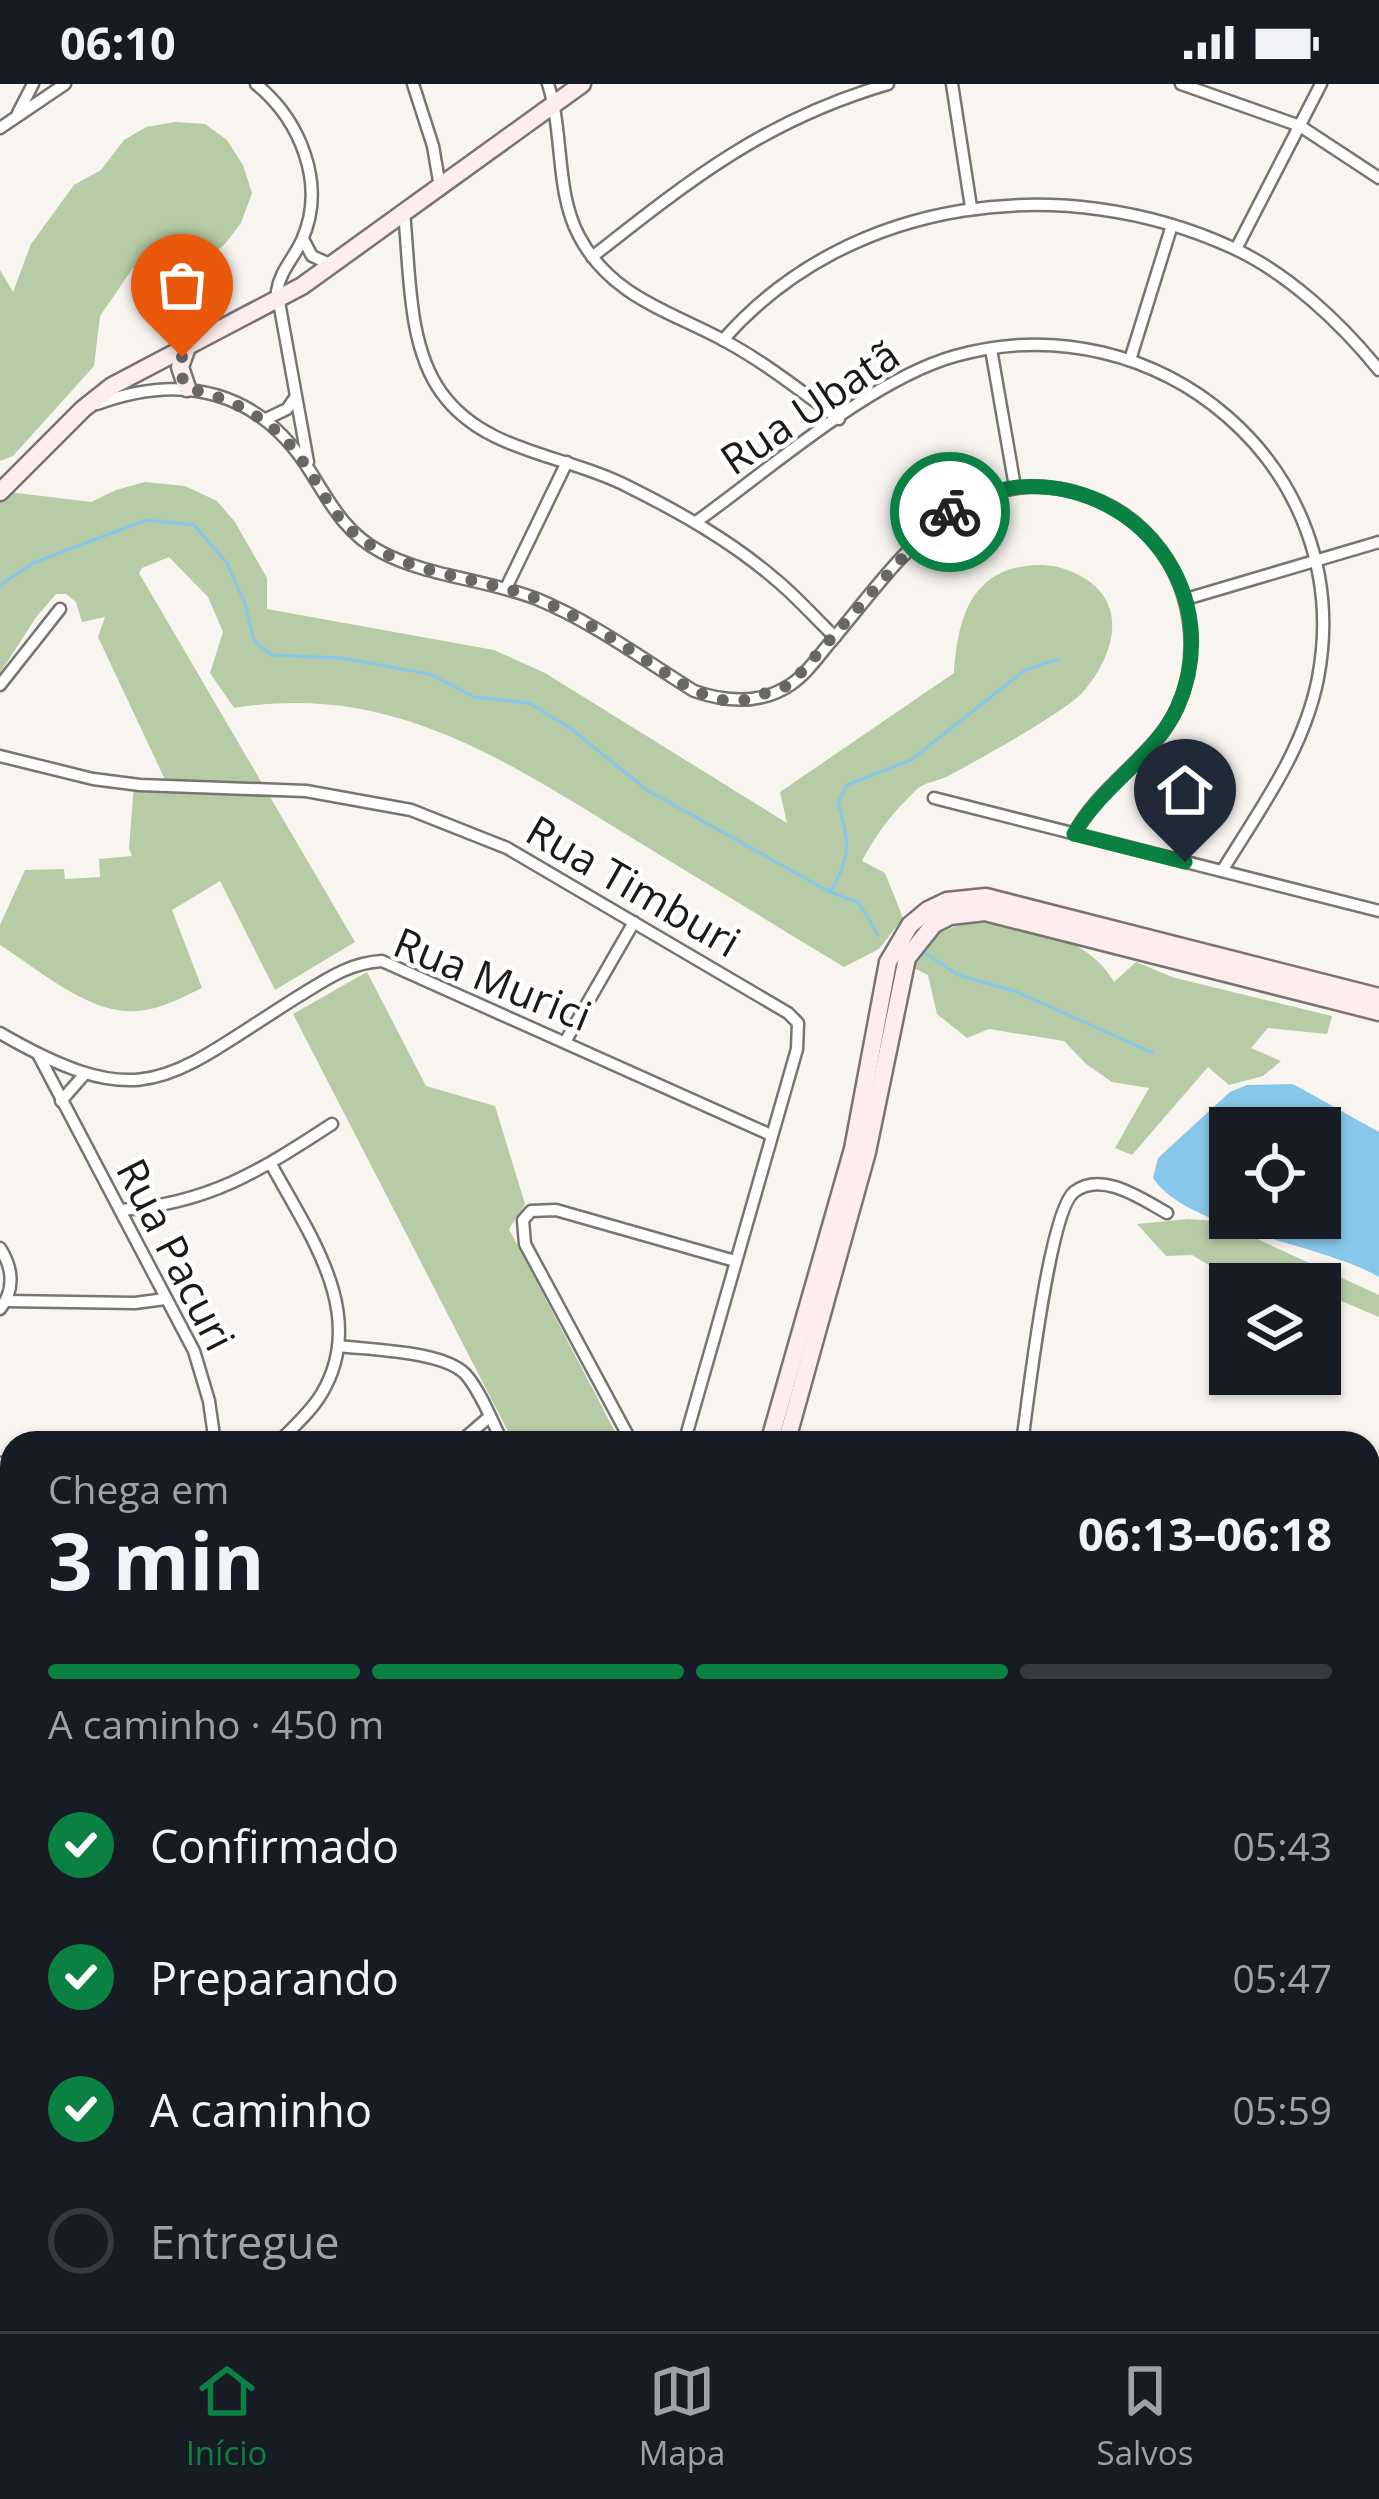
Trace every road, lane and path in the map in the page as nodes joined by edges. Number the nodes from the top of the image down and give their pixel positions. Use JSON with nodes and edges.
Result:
{"nodes":[{"id":1,"x":33,"y":84,"type":"edge"},
{"id":2,"x":65,"y":84,"type":"edge"},
{"id":3,"x":256,"y":84,"type":"edge"},
{"id":4,"x":413,"y":84,"type":"edge"},
{"id":5,"x":548,"y":84,"type":"edge"},
{"id":6,"x":582,"y":84,"type":"edge"},
{"id":7,"x":888,"y":84,"type":"edge"},
{"id":8,"x":952,"y":84,"type":"edge"},
{"id":9,"x":1181,"y":84,"type":"edge"},
{"id":10,"x":1321,"y":84,"type":"edge"},
{"id":11,"x":554,"y":104,"type":"junction"},
{"id":12,"x":18,"y":112,"type":"junction"},
{"id":13,"x":1300,"y":126,"type":"junction"},
{"id":14,"x":0,"y":128,"type":"edge"},
{"id":15,"x":1379,"y":178,"type":"edge"},
{"id":16,"x":440,"y":187,"type":"junction"},
{"id":17,"x":970,"y":207,"type":"junction"},
{"id":18,"x":404,"y":213,"type":"junction"},
{"id":19,"x":1172,"y":225,"type":"junction"},
{"id":20,"x":303,"y":239,"type":"junction"},
{"id":21,"x":1236,"y":249,"type":"junction"},
{"id":22,"x":592,"y":257,"type":"junction"},
{"id":23,"x":332,"y":265,"type":"junction"},
{"id":24,"x":277,"y":301,"type":"junction"},
{"id":25,"x":723,"y":340,"type":"junction"},
{"id":26,"x":187,"y":347,"type":"junction"},
{"id":27,"x":991,"y":349,"type":"junction"},
{"id":28,"x":1130,"y":360,"type":"junction"},
{"id":29,"x":1379,"y":370,"type":"edge"},
{"id":30,"x":187,"y":388,"type":"junction"},
{"id":31,"x":294,"y":399,"type":"junction"},
{"id":32,"x":83,"y":409,"type":"junction"},
{"id":33,"x":839,"y":418,"type":"junction"},
{"id":34,"x":266,"y":419,"type":"junction"},
{"id":35,"x":567,"y":462,"type":"junction"},
{"id":36,"x":310,"y":471,"type":"junction"},
{"id":37,"x":1015,"y":487,"type":"junction"},
{"id":38,"x":0,"y":490,"type":"edge"},
{"id":39,"x":696,"y":522,"type":"junction"},
{"id":40,"x":1379,"y":542,"type":"edge"},
{"id":41,"x":1316,"y":561,"type":"junction"},
{"id":42,"x":506,"y":588,"type":"junction"},
{"id":43,"x":1186,"y":599,"type":"junction"},
{"id":44,"x":60,"y":609,"type":"dead end"},
{"id":45,"x":835,"y":637,"type":"junction"},
{"id":46,"x":0,"y":685,"type":"edge"},
{"id":47,"x":0,"y":756,"type":"edge"},
{"id":48,"x":934,"y":797,"type":"dead end"},
{"id":49,"x":1074,"y":834,"type":"junction"},
{"id":50,"x":1222,"y":871,"type":"junction"},
{"id":51,"x":1379,"y":895,"type":"edge"},
{"id":52,"x":1376,"y":910,"type":"edge"},
{"id":53,"x":634,"y":922,"type":"junction"},
{"id":54,"x":1379,"y":997,"type":"edge"},
{"id":55,"x":1379,"y":1012,"type":"edge"},
{"id":56,"x":0,"y":1033,"type":"edge"},
{"id":57,"x":565,"y":1042,"type":"junction"},
{"id":58,"x":39,"y":1056,"type":"junction"},
{"id":59,"x":83,"y":1076,"type":"junction"},
{"id":60,"x":61,"y":1101,"type":"junction"},
{"id":61,"x":332,"y":1124,"type":"dead end"},
{"id":62,"x":771,"y":1135,"type":"junction"},
{"id":63,"x":271,"y":1164,"type":"junction"},
{"id":64,"x":120,"y":1210,"type":"junction"},
{"id":65,"x":1167,"y":1214,"type":"dead end"},
{"id":66,"x":0,"y":1248,"type":"edge"},
{"id":67,"x":735,"y":1262,"type":"junction"},
{"id":68,"x":165,"y":1299,"type":"junction"},
{"id":69,"x":3,"y":1305,"type":"edge"},
{"id":70,"x":339,"y":1346,"type":"junction"},
{"id":71,"x":489,"y":1417,"type":"junction"},
{"id":72,"x":212,"y":1431,"type":"edge"},
{"id":73,"x":289,"y":1431,"type":"edge"},
{"id":74,"x":473,"y":1431,"type":"edge"},
{"id":75,"x":497,"y":1431,"type":"edge"},
{"id":76,"x":626,"y":1431,"type":"edge"},
{"id":77,"x":686,"y":1431,"type":"edge"},
{"id":78,"x":772,"y":1431,"type":"edge"},
{"id":79,"x":789,"y":1431,"type":"edge"},
{"id":80,"x":1024,"y":1431,"type":"edge"}],
"edges":[{"from":1,"to":12,"type":"street"},
{"from":2,"to":12,"type":"street"},
{"from":3,"to":20,"type":"street"},
{"from":4,"to":16,"type":"street"},
{"from":5,"to":11,"type":"street"},
{"from":6,"to":11,"type":"main road"},
{"from":7,"to":22,"type":"street"},
{"from":8,"to":17,"type":"street"},
{"from":9,"to":13,"type":"street"},
{"from":10,"to":13,"type":"street"},
{"from":11,"to":16,"type":"main road"},
{"from":11,"to":22,"type":"street"},
{"from":12,"to":14,"type":"street"},
{"from":13,"to":15,"type":"street"},
{"from":13,"to":21,"type":"street"},
{"from":16,"to":18,"type":"main road"},
{"from":17,"to":19,"type":"street"},
{"from":17,"to":25,"type":"street"},
{"from":18,"to":23,"type":"main road"},
{"from":18,"to":35,"type":"street"},
{"from":19,"to":21,"type":"street"},
{"from":19,"to":28,"type":"street"},
{"from":20,"to":23,"type":"street"},
{"from":20,"to":24,"type":"street"},
{"from":21,"to":29,"type":"street"},
{"from":22,"to":25,"type":"street"},
{"from":23,"to":24,"type":"main road"},
{"from":24,"to":26,"type":"main road"},
{"from":24,"to":31,"type":"street"},
{"from":25,"to":33,"type":"street"},
{"from":26,"to":30,"type":"main road"},
{"from":26,"to":32,"type":"main road"},
{"from":27,"to":28,"type":"street","name":"Rua Ubatã"},
{"from":27,"to":33,"type":"street","name":"Rua Ubatã"},
{"from":27,"to":37,"type":"street"},
{"from":28,"to":41,"type":"street","name":"Rua Ubatã"},
{"from":30,"to":32,"type":"street"},
{"from":30,"to":34,"type":"street"},
{"from":31,"to":34,"type":"street"},
{"from":31,"to":36,"type":"street"},
{"from":32,"to":38,"type":"main road"},
{"from":33,"to":39,"type":"street","name":"Rua Ubatã"},
{"from":34,"to":36,"type":"street"},
{"from":35,"to":39,"type":"street"},
{"from":35,"to":42,"type":"street"},
{"from":36,"to":42,"type":"street"},
{"from":37,"to":43,"type":"street"},
{"from":37,"to":45,"type":"street"},
{"from":39,"to":45,"type":"street"},
{"from":40,"to":41,"type":"street"},
{"from":41,"to":43,"type":"street"},
{"from":41,"to":50,"type":"street","name":"Rua Ubatã"},
{"from":42,"to":45,"type":"street"},
{"from":43,"to":49,"type":"street"},
{"from":44,"to":46,"type":"street"},
{"from":47,"to":53,"type":"street","name":"Rua Timburi"},
{"from":48,"to":49,"type":"street"},
{"from":49,"to":50,"type":"street"},
{"from":50,"to":52,"type":"street"},
{"from":51,"to":52,"type":"street"},
{"from":53,"to":57,"type":"street"},
{"from":53,"to":62,"type":"street","name":"Rua Timburi"},
{"from":54,"to":78,"type":"main road"},
{"from":55,"to":79,"type":"main road"},
{"from":56,"to":58,"type":"street","name":"Rua Murici"},
{"from":57,"to":59,"type":"street","name":"Rua Murici"},
{"from":57,"to":62,"type":"street","name":"Rua Murici"},
{"from":58,"to":59,"type":"street","name":"Rua Murici"},
{"from":58,"to":60,"type":"street","name":"Rua Pacuri"},
{"from":59,"to":60,"type":"street"},
{"from":60,"to":64,"type":"street","name":"Rua Pacuri"},
{"from":61,"to":63,"type":"street"},
{"from":62,"to":67,"type":"street","name":"Rua Timburi"},
{"from":63,"to":64,"type":"street"},
{"from":63,"to":70,"type":"street"},
{"from":64,"to":68,"type":"street","name":"Rua Pacuri"},
{"from":65,"to":80,"type":"street"},
{"from":66,"to":69,"type":"street"},
{"from":67,"to":76,"type":"street"},
{"from":67,"to":77,"type":"street","name":"Rua Timburi"},
{"from":68,"to":69,"type":"street"},
{"from":68,"to":72,"type":"street","name":"Rua Pacuri"},
{"from":70,"to":71,"type":"street"},
{"from":70,"to":73,"type":"street"},
{"from":71,"to":74,"type":"street"},
{"from":71,"to":75,"type":"street"}]}
